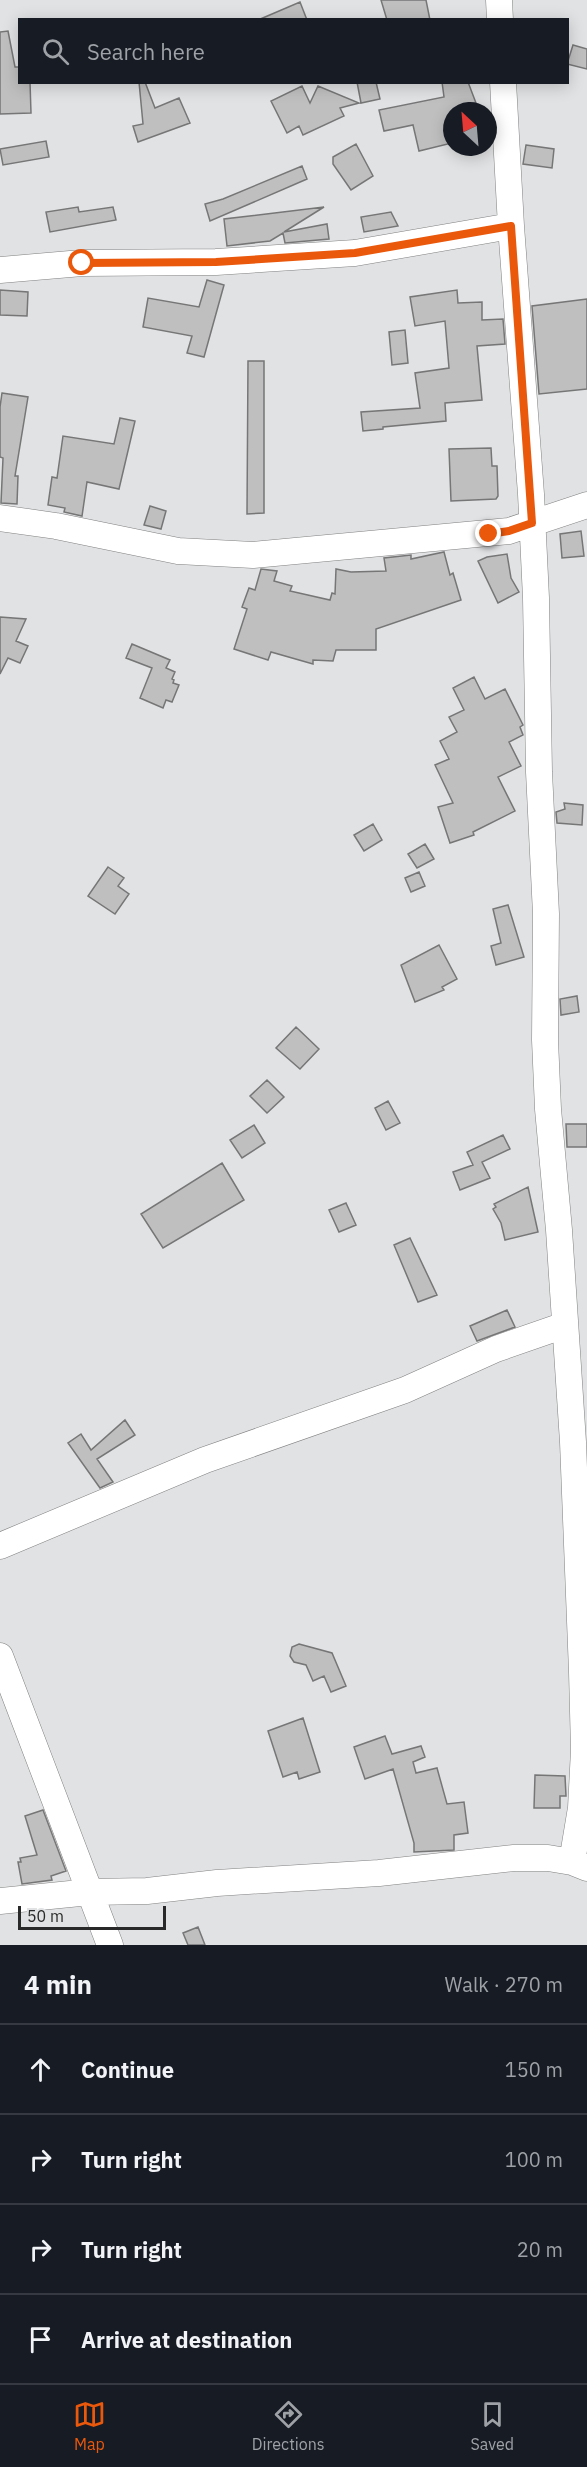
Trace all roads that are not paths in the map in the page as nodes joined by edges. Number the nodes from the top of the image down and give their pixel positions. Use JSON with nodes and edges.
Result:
{"nodes":[{"id":1,"x":499,"y":0,"type":"edge"},
{"id":2,"x":500,"y":18,"type":"edge"},
{"id":3,"x":503,"y":84,"type":"edge"},
{"id":4,"x":511,"y":226,"type":"junction"},
{"id":5,"x":0,"y":270,"type":"edge"},
{"id":6,"x":587,"y":505,"type":"edge"},
{"id":7,"x":0,"y":518,"type":"edge"},
{"id":8,"x":532,"y":523,"type":"junction"},
{"id":9,"x":573,"y":1334,"type":"edge"},
{"id":10,"x":0,"y":1546,"type":"edge"},
{"id":11,"x":0,"y":1656,"type":"edge"},
{"id":12,"x":580,"y":1865,"type":"edge"},
{"id":13,"x":90,"y":1893,"type":"junction"},
{"id":14,"x":0,"y":1901,"type":"edge"},
{"id":15,"x":110,"y":1945,"type":"edge"}],
"edges":[{"from":1,"to":2,"type":"street"},
{"from":3,"to":4,"type":"street"},
{"from":4,"to":5,"type":"street"},
{"from":4,"to":8,"type":"street"},
{"from":6,"to":8,"type":"street"},
{"from":7,"to":8,"type":"street"},
{"from":8,"to":9,"type":"street"},
{"from":9,"to":10,"type":"street"},
{"from":9,"to":12,"type":"street"},
{"from":11,"to":13,"type":"street"},
{"from":12,"to":13,"type":"street"},
{"from":13,"to":14,"type":"street"},
{"from":13,"to":15,"type":"street"}]}
